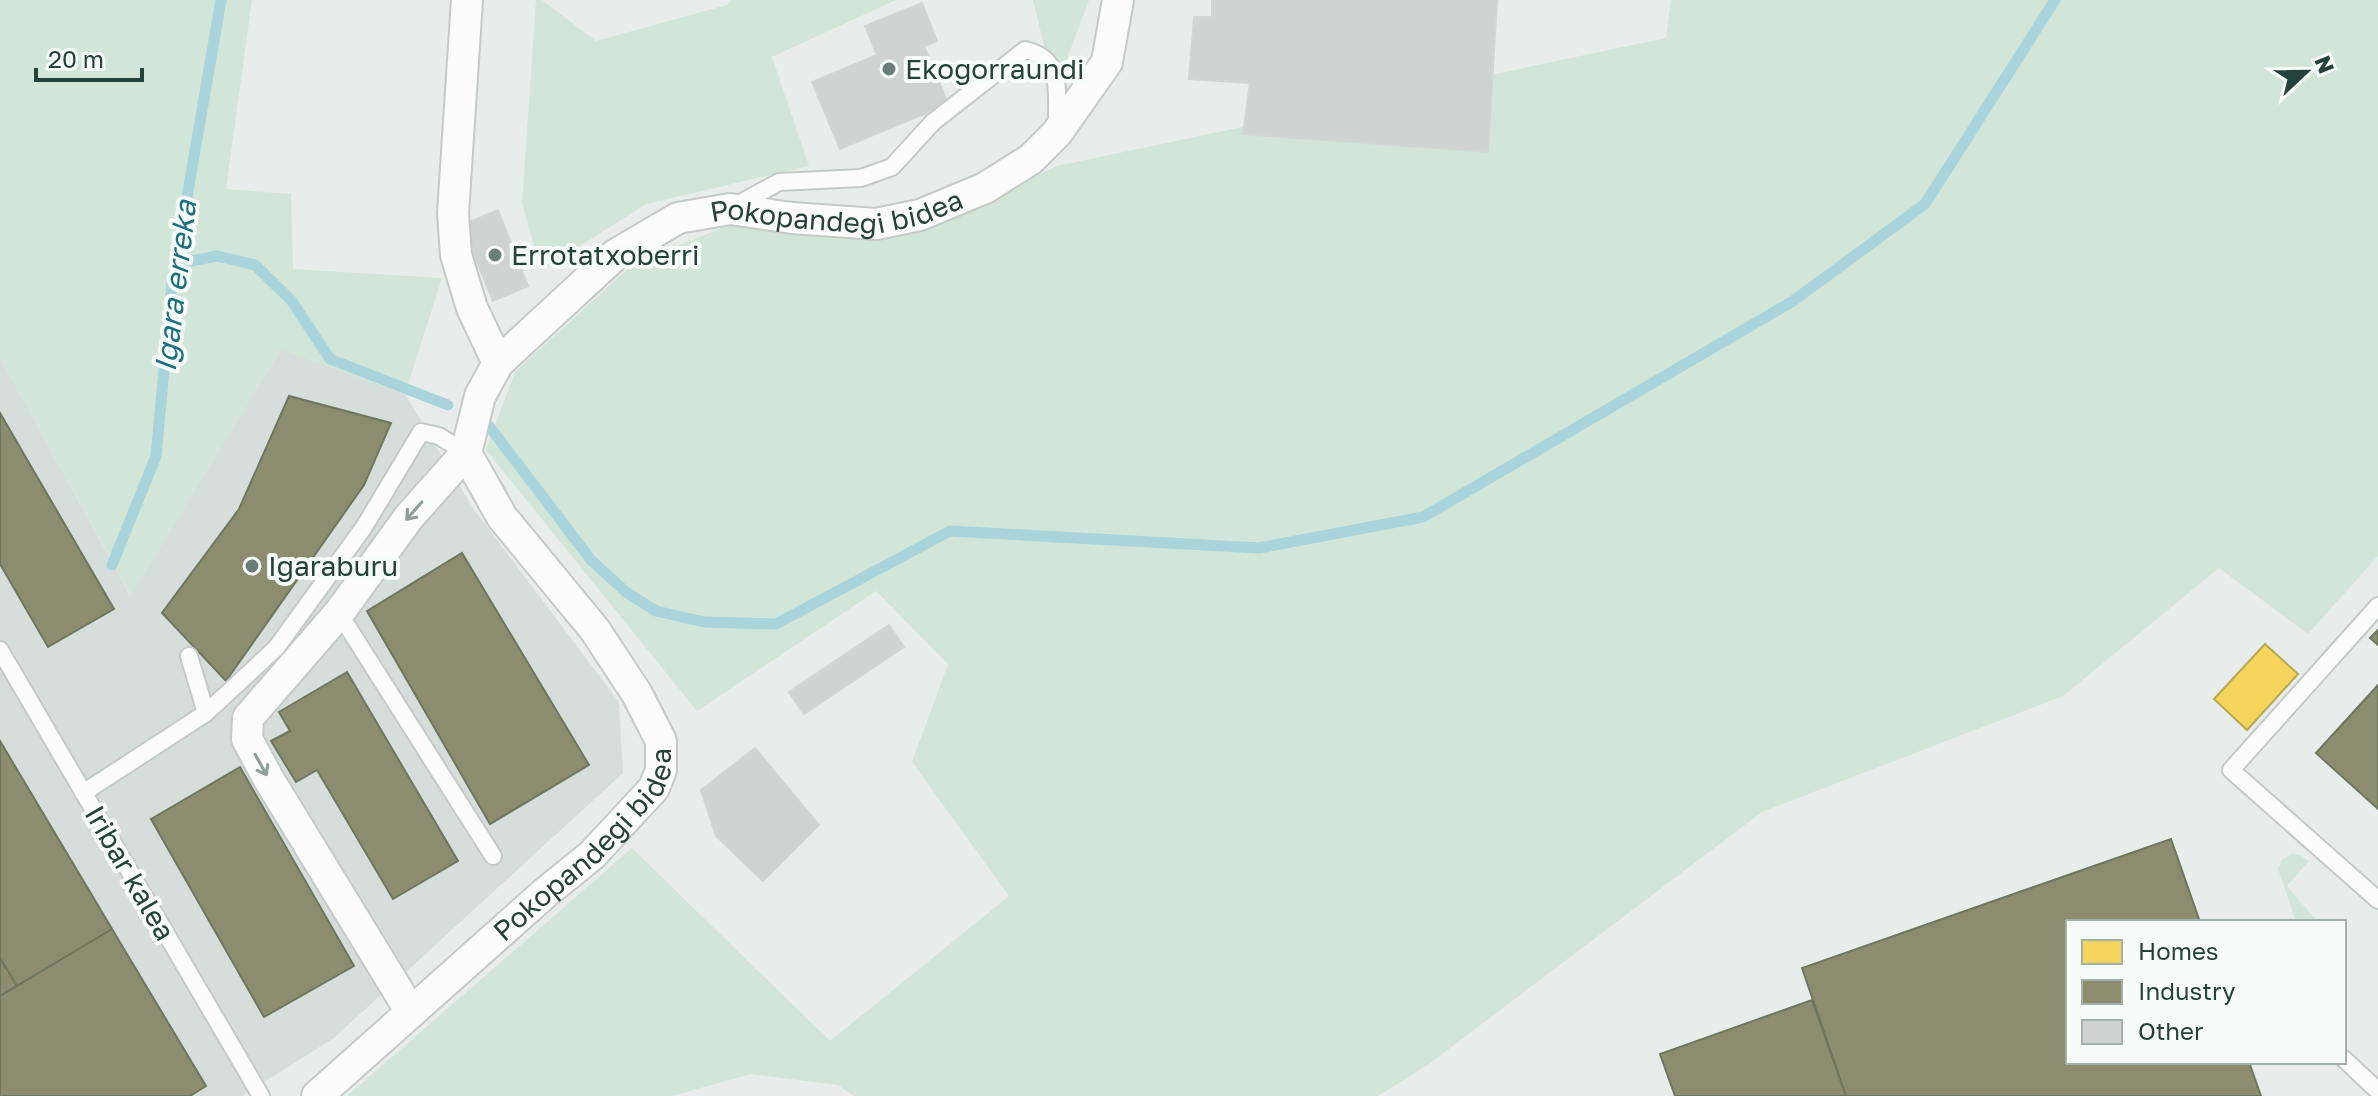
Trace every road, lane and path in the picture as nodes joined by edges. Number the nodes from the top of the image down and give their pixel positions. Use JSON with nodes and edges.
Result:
{"nodes":[{"id":1,"x":467,"y":0,"type":"edge"},
{"id":2,"x":1118,"y":0,"type":"edge"},
{"id":3,"x":1057,"y":133,"type":"junction"},
{"id":4,"x":730,"y":209,"type":"junction"},
{"id":5,"x":498,"y":363,"type":"junction"},
{"id":6,"x":466,"y":453,"type":"junction"},
{"id":7,"x":2378,"y":606,"type":"edge"},
{"id":8,"x":339,"y":613,"type":"junction"},
{"id":9,"x":0,"y":650,"type":"edge"},
{"id":10,"x":189,"y":656,"type":"dead end"},
{"id":11,"x":206,"y":713,"type":"junction"},
{"id":12,"x":83,"y":793,"type":"junction"},
{"id":13,"x":493,"y":856,"type":"dead end"},
{"id":14,"x":2378,"y":900,"type":"edge"},
{"id":15,"x":411,"y":1012,"type":"junction"},
{"id":16,"x":2346,"y":1061,"type":"edge"},
{"id":17,"x":2378,"y":1091,"type":"edge"},
{"id":18,"x":261,"y":1096,"type":"edge"},
{"id":19,"x":317,"y":1096,"type":"edge"}],
"edges":[{"from":1,"to":5,"type":"street"},
{"from":2,"to":3,"type":"street","name":"Pokopandegi bidea"},
{"from":3,"to":4,"type":"street","name":"Pokopandegi bidea"},
{"from":3,"to":4,"type":"lane"},
{"from":4,"to":5,"type":"street","name":"Pokopandegi bidea"},
{"from":5,"to":6,"type":"street","name":"Pokopandegi bidea"},
{"from":6,"to":8,"type":"street","name":"Pokopandegi bidea","one_way":true},
{"from":6,"to":11,"type":"lane"},
{"from":6,"to":15,"type":"street","name":"Pokopandegi bidea"},
{"from":7,"to":14,"type":"lane"},
{"from":8,"to":13,"type":"lane"},
{"from":8,"to":15,"type":"street","name":"Pokopandegi bidea","one_way":true},
{"from":9,"to":12,"type":"lane","name":"Iribar kalea"},
{"from":10,"to":11,"type":"lane"},
{"from":11,"to":12,"type":"lane"},
{"from":12,"to":18,"type":"lane","name":"Iribar kalea"},
{"from":15,"to":19,"type":"street","name":"Pokopandegi bidea"},
{"from":16,"to":17,"type":"lane"}]}
